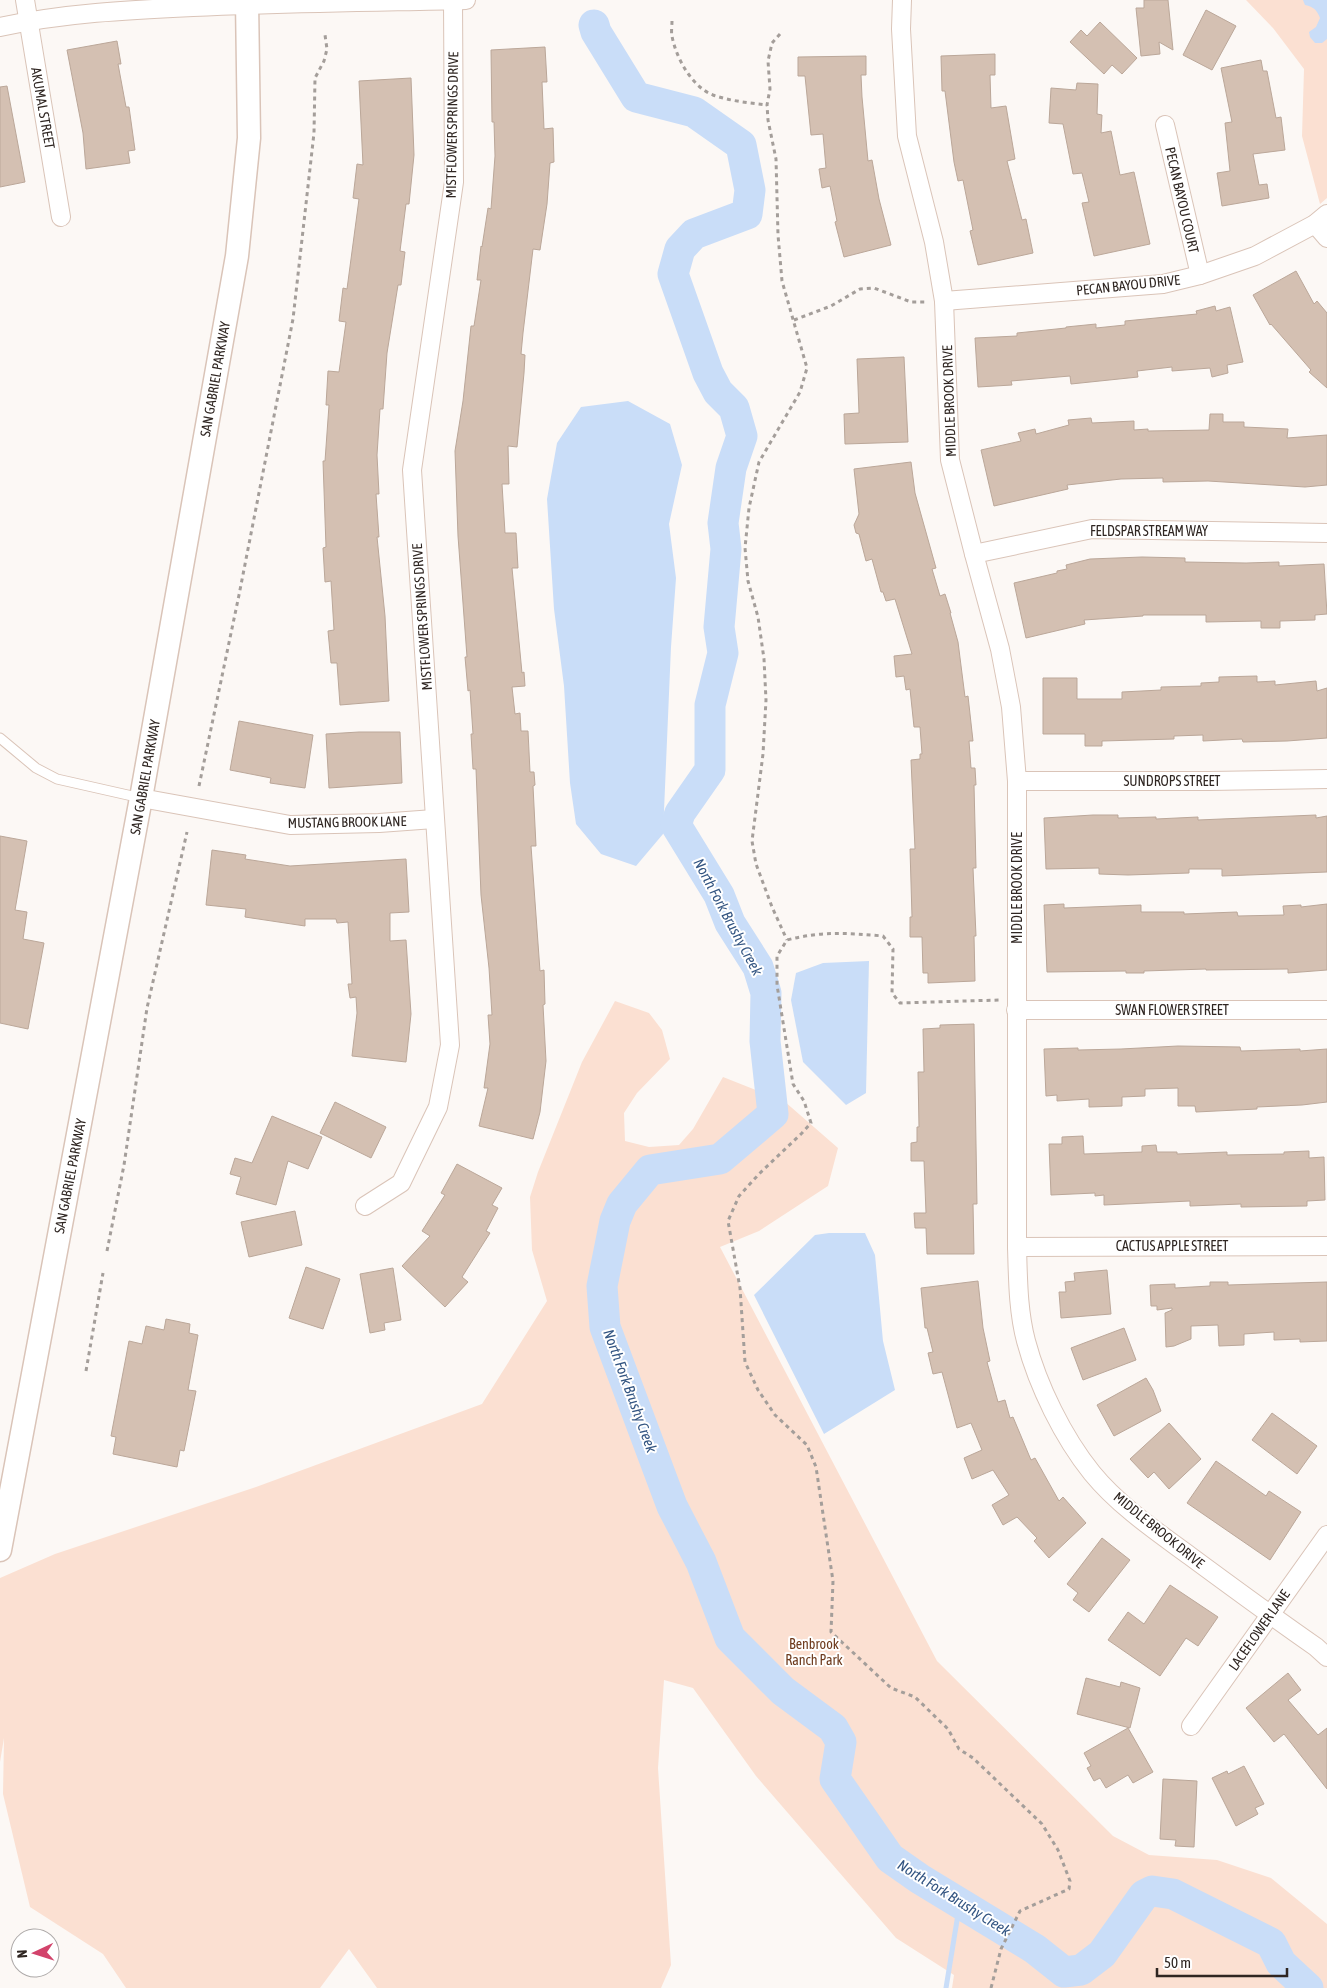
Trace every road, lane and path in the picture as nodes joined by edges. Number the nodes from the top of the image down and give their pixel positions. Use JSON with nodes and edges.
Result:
{"nodes":[{"id":1,"x":25,"y":0,"type":"edge"},
{"id":2,"x":453,"y":0,"type":"edge"},
{"id":3,"x":466,"y":0,"type":"edge"},
{"id":4,"x":902,"y":0,"type":"edge"},
{"id":5,"x":247,"y":2,"type":"edge"},
{"id":6,"x":28,"y":21,"type":"junction"},
{"id":7,"x":672,"y":21,"type":"dead end"},
{"id":8,"x":0,"y":27,"type":"edge"},
{"id":9,"x":780,"y":34,"type":"dead end"},
{"id":10,"x":325,"y":35,"type":"dead end"},
{"id":11,"x":767,"y":106,"type":"junction"},
{"id":12,"x":1165,"y":126,"type":"dead end"},
{"id":13,"x":61,"y":217,"type":"dead end"},
{"id":14,"x":1321,"y":219,"type":"edge"},
{"id":15,"x":1327,"y":238,"type":"edge"},
{"id":16,"x":1200,"y":275,"type":"junction"},
{"id":17,"x":944,"y":301,"type":"junction"},
{"id":18,"x":926,"y":302,"type":"dead end"},
{"id":19,"x":794,"y":320,"type":"junction"},
{"id":20,"x":1327,"y":533,"type":"edge"},
{"id":21,"x":974,"y":554,"type":"junction"},
{"id":22,"x":0,"y":738,"type":"edge"},
{"id":23,"x":1327,"y":779,"type":"edge"},
{"id":24,"x":1017,"y":781,"type":"junction"},
{"id":25,"x":199,"y":786,"type":"dead end"},
{"id":26,"x":141,"y":798,"type":"junction"},
{"id":27,"x":434,"y":819,"type":"junction"},
{"id":28,"x":186,"y":832,"type":"dead end"},
{"id":29,"x":787,"y":940,"type":"junction"},
{"id":30,"x":999,"y":1000,"type":"dead end"},
{"id":31,"x":1016,"y":1010,"type":"junction"},
{"id":32,"x":1327,"y":1010,"type":"edge"},
{"id":33,"x":365,"y":1206,"type":"dead end"},
{"id":34,"x":1327,"y":1246,"type":"edge"},
{"id":35,"x":1017,"y":1247,"type":"junction"},
{"id":36,"x":107,"y":1251,"type":"dead end"},
{"id":37,"x":103,"y":1273,"type":"dead end"},
{"id":38,"x":86,"y":1370,"type":"dead end"},
{"id":39,"x":1327,"y":1535,"type":"edge"},
{"id":40,"x":0,"y":1550,"type":"edge"},
{"id":41,"x":1270,"y":1615,"type":"junction"},
{"id":42,"x":1327,"y":1657,"type":"edge"},
{"id":43,"x":1191,"y":1726,"type":"dead end"},
{"id":44,"x":991,"y":1988,"type":"edge"}],
"edges":[{"from":1,"to":6,"type":"street","name":"AKUMAL STREET"},
{"from":2,"to":3,"type":"street"},
{"from":2,"to":5,"type":"street"},
{"from":2,"to":27,"type":"street","name":"MISTFLOWER SPRINGS DRIVE"},
{"from":4,"to":17,"type":"street","name":"MIDDLE BROOK DRIVE"},
{"from":5,"to":6,"type":"street"},
{"from":5,"to":26,"type":"street","name":"SAN GABRIEL PARKWAY"},
{"from":6,"to":8,"type":"street"},
{"from":6,"to":13,"type":"street","name":"AKUMAL STREET"},
{"from":7,"to":11,"type":"path"},
{"from":9,"to":11,"type":"path"},
{"from":10,"to":25,"type":"path"},
{"from":11,"to":19,"type":"path"},
{"from":12,"to":16,"type":"street","name":"PECAN BAYOU COURT"},
{"from":14,"to":15,"type":"street"},
{"from":14,"to":16,"type":"street","name":"PECAN BAYOU DRIVE"},
{"from":16,"to":17,"type":"street","name":"PECAN BAYOU DRIVE"},
{"from":17,"to":21,"type":"street","name":"MIDDLE BROOK DRIVE"},
{"from":18,"to":19,"type":"path"},
{"from":19,"to":29,"type":"path"},
{"from":20,"to":21,"type":"street","name":"FELDSPAR STREAM WAY"},
{"from":21,"to":24,"type":"street","name":"MIDDLE BROOK DRIVE"},
{"from":22,"to":26,"type":"lane"},
{"from":23,"to":24,"type":"street","name":"SUNDROPS STREET"},
{"from":24,"to":31,"type":"street","name":"MIDDLE BROOK DRIVE"},
{"from":26,"to":27,"type":"street","name":"MUSTANG BROOK LANE"},
{"from":26,"to":40,"type":"street","name":"SAN GABRIEL PARKWAY"},
{"from":27,"to":33,"type":"street","name":"MISTFLOWER SPRINGS DRIVE"},
{"from":28,"to":36,"type":"path"},
{"from":29,"to":30,"type":"path"},
{"from":29,"to":44,"type":"path"},
{"from":31,"to":32,"type":"street","name":"SWAN FLOWER STREET"},
{"from":31,"to":35,"type":"street","name":"MIDDLE BROOK DRIVE"},
{"from":34,"to":35,"type":"street","name":"CACTUS APPLE STREET"},
{"from":35,"to":41,"type":"street","name":"MIDDLE BROOK DRIVE"},
{"from":37,"to":38,"type":"path"},
{"from":39,"to":41,"type":"street","name":"LACEFLOWER LANE"},
{"from":41,"to":42,"type":"street","name":"MIDDLE BROOK DRIVE"},
{"from":41,"to":43,"type":"street","name":"LACEFLOWER LANE"}]}
